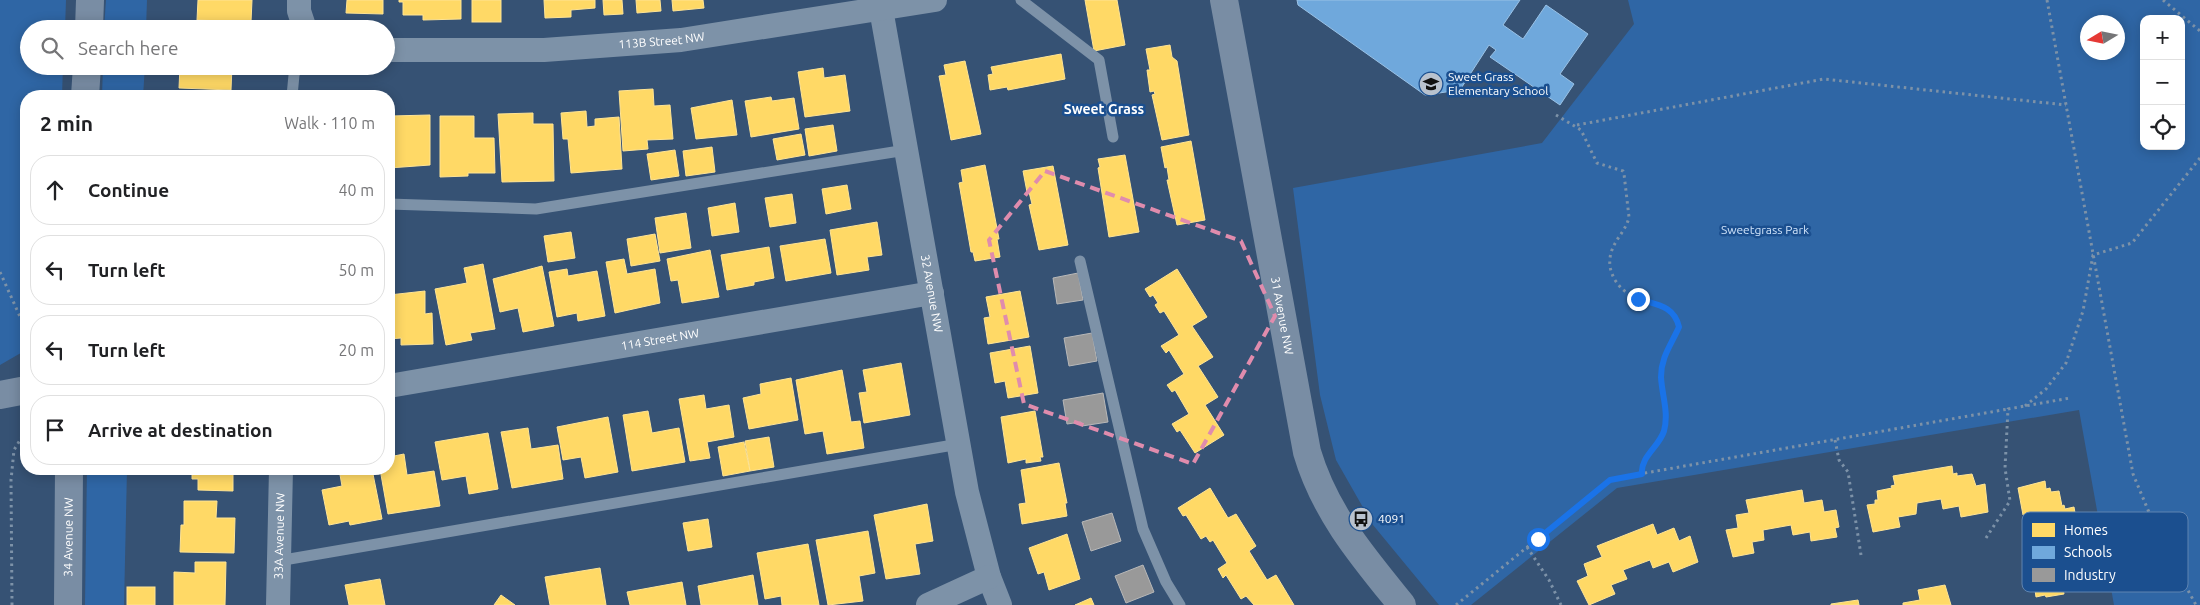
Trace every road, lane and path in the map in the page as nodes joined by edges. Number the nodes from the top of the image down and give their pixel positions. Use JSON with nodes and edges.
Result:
{"nodes":[{"id":1,"x":90,"y":0,"type":"edge"},
{"id":2,"x":299,"y":0,"type":"edge"},
{"id":3,"x":935,"y":0,"type":"edge"},
{"id":4,"x":1021,"y":0,"type":"edge"},
{"id":5,"x":1224,"y":0,"type":"edge"},
{"id":6,"x":2047,"y":0,"type":"edge"},
{"id":7,"x":2163,"y":0,"type":"edge"},
{"id":8,"x":881,"y":9,"type":"junction"},
{"id":9,"x":89,"y":20,"type":"edge"},
{"id":10,"x":302,"y":20,"type":"edge"},
{"id":11,"x":2200,"y":31,"type":"edge"},
{"id":12,"x":395,"y":50,"type":"edge"},
{"id":13,"x":86,"y":75,"type":"edge"},
{"id":14,"x":294,"y":75,"type":"edge"},
{"id":15,"x":85,"y":90,"type":"edge"},
{"id":16,"x":293,"y":90,"type":"edge"},
{"id":17,"x":2066,"y":105,"type":"junction"},
{"id":18,"x":1556,"y":115,"type":"dead end"},
{"id":19,"x":1577,"y":125,"type":"junction"},
{"id":20,"x":1113,"y":137,"type":"dead end"},
{"id":21,"x":906,"y":150,"type":"junction"},
{"id":22,"x":2200,"y":158,"type":"edge"},
{"id":23,"x":395,"y":204,"type":"edge"},
{"id":24,"x":2093,"y":255,"type":"junction"},
{"id":25,"x":1080,"y":261,"type":"dead end"},
{"id":26,"x":0,"y":272,"type":"edge"},
{"id":27,"x":932,"y":293,"type":"junction"},
{"id":28,"x":20,"y":317,"type":"edge"},
{"id":29,"x":395,"y":385,"type":"edge"},
{"id":30,"x":20,"y":391,"type":"edge"},
{"id":31,"x":0,"y":395,"type":"edge"},
{"id":32,"x":2070,"y":398,"type":"dead end"},
{"id":33,"x":2025,"y":406,"type":"junction"},
{"id":34,"x":2008,"y":409,"type":"junction"},
{"id":35,"x":20,"y":440,"type":"edge"},
{"id":36,"x":1835,"y":440,"type":"junction"},
{"id":37,"x":959,"y":444,"type":"junction"},
{"id":38,"x":1642,"y":474,"type":"junction"},
{"id":39,"x":69,"y":475,"type":"edge"},
{"id":40,"x":281,"y":475,"type":"edge"},
{"id":41,"x":2149,"y":512,"type":"edge"},
{"id":42,"x":1986,"y":538,"type":"dead end"},
{"id":43,"x":1528,"y":547,"type":"junction"},
{"id":44,"x":1861,"y":555,"type":"dead end"},
{"id":45,"x":278,"y":561,"type":"junction"},
{"id":46,"x":989,"y":576,"type":"junction"},
{"id":47,"x":2188,"y":590,"type":"edge"},
{"id":48,"x":12,"y":605,"type":"edge"},
{"id":49,"x":68,"y":605,"type":"edge"},
{"id":50,"x":278,"y":605,"type":"edge"},
{"id":51,"x":928,"y":605,"type":"edge"},
{"id":52,"x":1000,"y":605,"type":"edge"},
{"id":53,"x":1180,"y":605,"type":"edge"},
{"id":54,"x":1402,"y":605,"type":"edge"},
{"id":55,"x":1456,"y":605,"type":"edge"},
{"id":56,"x":1561,"y":605,"type":"edge"},
{"id":57,"x":2196,"y":605,"type":"edge"}],
"edges":[{"from":1,"to":9,"type":"street"},
{"from":2,"to":10,"type":"street"},
{"from":3,"to":8,"type":"street","name":"113B Street NW"},
{"from":4,"to":20,"type":"lane"},
{"from":5,"to":54,"type":"street","name":"31 Avenue NW"},
{"from":6,"to":17,"type":"path"},
{"from":7,"to":11,"type":"path"},
{"from":8,"to":12,"type":"street","name":"113B Street NW"},
{"from":8,"to":21,"type":"street","name":"32 Avenue NW"},
{"from":13,"to":15,"type":"street"},
{"from":14,"to":16,"type":"lane"},
{"from":17,"to":19,"type":"path"},
{"from":17,"to":24,"type":"path"},
{"from":18,"to":19,"type":"path"},
{"from":19,"to":38,"type":"path"},
{"from":21,"to":23,"type":"lane"},
{"from":21,"to":27,"type":"street","name":"32 Avenue NW"},
{"from":22,"to":24,"type":"path"},
{"from":24,"to":33,"type":"path"},
{"from":24,"to":41,"type":"path"},
{"from":25,"to":53,"type":"lane"},
{"from":26,"to":28,"type":"path"},
{"from":27,"to":29,"type":"street","name":"114 Street NW"},
{"from":27,"to":37,"type":"street","name":"32 Avenue NW"},
{"from":30,"to":31,"type":"street"},
{"from":32,"to":33,"type":"path"},
{"from":33,"to":34,"type":"path"},
{"from":34,"to":36,"type":"path"},
{"from":34,"to":42,"type":"path"},
{"from":35,"to":48,"type":"path"},
{"from":36,"to":38,"type":"path"},
{"from":36,"to":44,"type":"path"},
{"from":37,"to":45,"type":"lane"},
{"from":37,"to":46,"type":"street","name":"32 Avenue NW"},
{"from":38,"to":43,"type":"path"},
{"from":39,"to":49,"type":"street","name":"34 Avenue NW"},
{"from":40,"to":45,"type":"street","name":"33A Avenue NW"},
{"from":43,"to":55,"type":"path"},
{"from":43,"to":56,"type":"path"},
{"from":45,"to":50,"type":"street","name":"33A Avenue NW"},
{"from":46,"to":51,"type":"street"},
{"from":46,"to":52,"type":"street","name":"32 Avenue NW"},
{"from":47,"to":57,"type":"path"}]}
